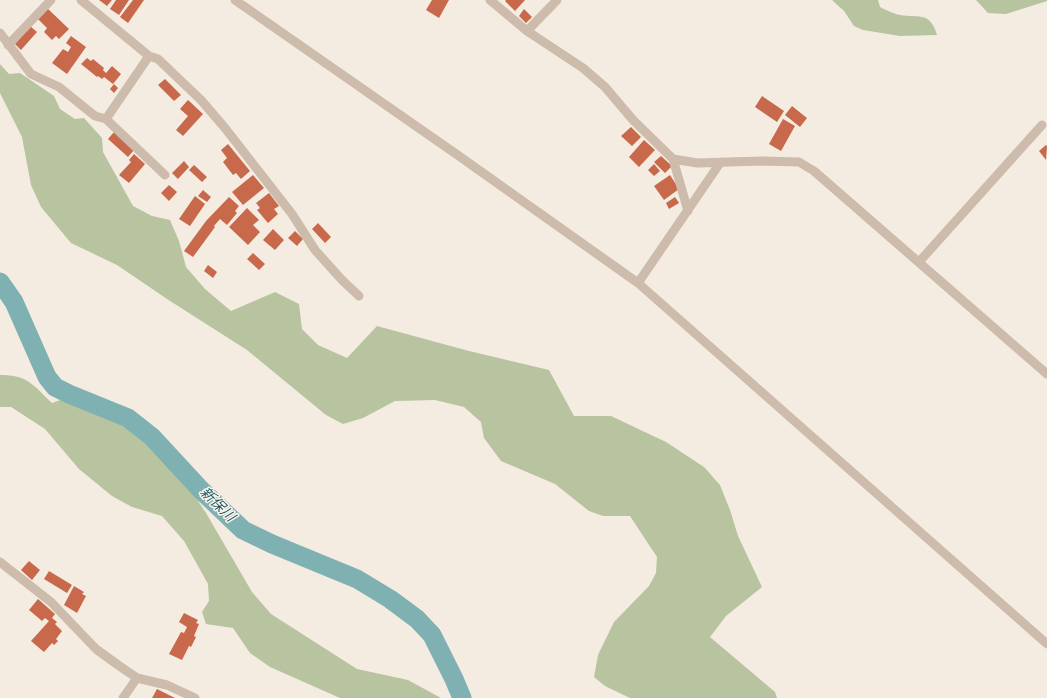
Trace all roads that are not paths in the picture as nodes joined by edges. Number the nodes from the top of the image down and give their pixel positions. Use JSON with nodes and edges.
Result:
{"nodes":[{"id":1,"x":51,"y":0,"type":"edge"},
{"id":2,"x":81,"y":0,"type":"edge"},
{"id":3,"x":235,"y":0,"type":"edge"},
{"id":4,"x":490,"y":0,"type":"edge"},
{"id":5,"x":557,"y":0,"type":"edge"},
{"id":6,"x":527,"y":31,"type":"junction"},
{"id":7,"x":0,"y":33,"type":"edge"},
{"id":8,"x":8,"y":44,"type":"junction"},
{"id":9,"x":149,"y":56,"type":"junction"},
{"id":10,"x":106,"y":119,"type":"junction"},
{"id":11,"x":1042,"y":126,"type":"dead end"},
{"id":12,"x":672,"y":159,"type":"junction"},
{"id":13,"x":720,"y":163,"type":"junction"},
{"id":14,"x":165,"y":175,"type":"dead end"},
{"id":15,"x":688,"y":211,"type":"junction"},
{"id":16,"x":919,"y":262,"type":"junction"},
{"id":17,"x":638,"y":283,"type":"junction"},
{"id":18,"x":359,"y":296,"type":"dead end"},
{"id":19,"x":1047,"y":374,"type":"edge"},
{"id":20,"x":0,"y":562,"type":"edge"},
{"id":21,"x":1047,"y":644,"type":"edge"},
{"id":22,"x":137,"y":678,"type":"junction"},
{"id":23,"x":123,"y":698,"type":"edge"},
{"id":24,"x":195,"y":698,"type":"edge"}],
"edges":[{"from":1,"to":8,"type":"street"},
{"from":2,"to":9,"type":"street"},
{"from":3,"to":17,"type":"street"},
{"from":4,"to":6,"type":"street"},
{"from":5,"to":6,"type":"street"},
{"from":6,"to":12,"type":"street"},
{"from":7,"to":8,"type":"street"},
{"from":8,"to":10,"type":"street"},
{"from":9,"to":10,"type":"street"},
{"from":9,"to":18,"type":"street"},
{"from":10,"to":14,"type":"street"},
{"from":11,"to":16,"type":"street"},
{"from":12,"to":13,"type":"street"},
{"from":12,"to":15,"type":"street"},
{"from":13,"to":15,"type":"street"},
{"from":13,"to":16,"type":"street"},
{"from":15,"to":17,"type":"street"},
{"from":16,"to":19,"type":"street"},
{"from":17,"to":21,"type":"street"},
{"from":20,"to":22,"type":"street"},
{"from":22,"to":23,"type":"street"},
{"from":22,"to":24,"type":"street"}]}
